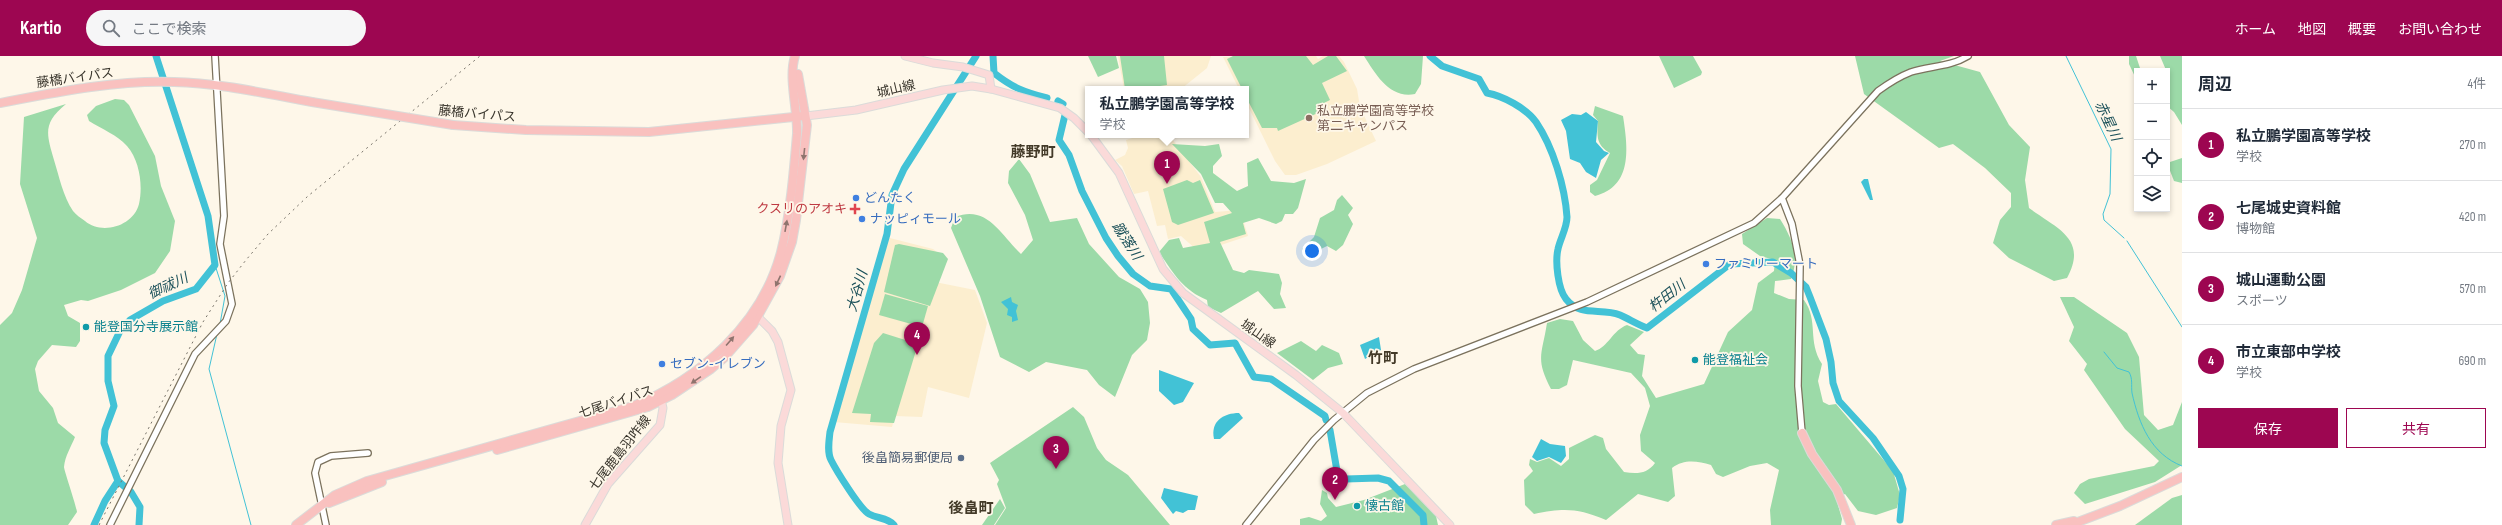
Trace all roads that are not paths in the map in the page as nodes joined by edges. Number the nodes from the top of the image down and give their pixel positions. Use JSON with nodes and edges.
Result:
{"nodes":[{"id":1,"x":215,"y":56,"type":"edge"},
{"id":2,"x":795,"y":56,"type":"edge"},
{"id":3,"x":905,"y":56,"type":"edge"},
{"id":4,"x":1968,"y":56,"type":"edge"},
{"id":5,"x":216,"y":85,"type":"junction"},
{"id":6,"x":991,"y":89,"type":"junction"},
{"id":7,"x":0,"y":103,"type":"edge"},
{"id":8,"x":802,"y":116,"type":"junction"},
{"id":9,"x":1085,"y":129,"type":"edge"},
{"id":10,"x":1093,"y":138,"type":"edge"},
{"id":11,"x":1782,"y":198,"type":"junction"},
{"id":12,"x":756,"y":315,"type":"junction"},
{"id":13,"x":660,"y":397,"type":"junction"},
{"id":14,"x":1343,"y":413,"type":"junction"},
{"id":15,"x":1802,"y":433,"type":"joint"},
{"id":16,"x":368,"y":453,"type":"dead end"},
{"id":17,"x":2182,"y":477,"type":"edge"},
{"id":18,"x":2161,"y":487,"type":"junction"},
{"id":19,"x":323,"y":506,"type":"junction"},
{"id":20,"x":110,"y":525,"type":"edge"},
{"id":21,"x":296,"y":525,"type":"edge"},
{"id":22,"x":326,"y":525,"type":"edge"},
{"id":23,"x":585,"y":525,"type":"edge"},
{"id":24,"x":788,"y":525,"type":"edge"},
{"id":25,"x":1246,"y":525,"type":"edge"},
{"id":26,"x":1450,"y":525,"type":"edge"},
{"id":27,"x":1849,"y":525,"type":"edge"},
{"id":28,"x":2056,"y":525,"type":"edge"},
{"id":29,"x":2070,"y":525,"type":"edge"},
{"id":30,"x":2086,"y":525,"type":"edge"}],
"edges":[{"from":1,"to":5,"type":"street"},
{"from":2,"to":8,"type":"highway","name":"七尾バイパス"},
{"from":3,"to":6,"type":"main road","name":"城山線"},
{"from":4,"to":11,"type":"street"},
{"from":5,"to":7,"type":"highway","name":"藤橋バイパス"},
{"from":5,"to":8,"type":"highway","name":"藤橋バイパス","bridge":true},
{"from":5,"to":20,"type":"street"},
{"from":6,"to":8,"type":"main road","name":"城山線"},
{"from":6,"to":9,"type":"main road","name":"城山線"},
{"from":8,"to":12,"type":"highway","name":"七尾バイパス"},
{"from":10,"to":14,"type":"main road","name":"城山線"},
{"from":11,"to":14,"type":"street"},
{"from":11,"to":15,"type":"street"},
{"from":12,"to":13,"type":"highway","name":"七尾バイパス"},
{"from":12,"to":24,"type":"main road"},
{"from":13,"to":19,"type":"highway","name":"七尾バイパス"},
{"from":13,"to":23,"type":"main road","name":"七尾鹿島羽咋線"},
{"from":14,"to":25,"type":"street"},
{"from":14,"to":26,"type":"main road","name":"城山線"},
{"from":15,"to":27,"type":"highway"},
{"from":16,"to":19,"type":"street"},
{"from":17,"to":18,"type":"highway"},
{"from":18,"to":28,"type":"highway"},
{"from":18,"to":29,"type":"highway"},
{"from":18,"to":30,"type":"highway"},
{"from":19,"to":21,"type":"highway","name":"七尾バイパス"},
{"from":19,"to":22,"type":"street"}]}
